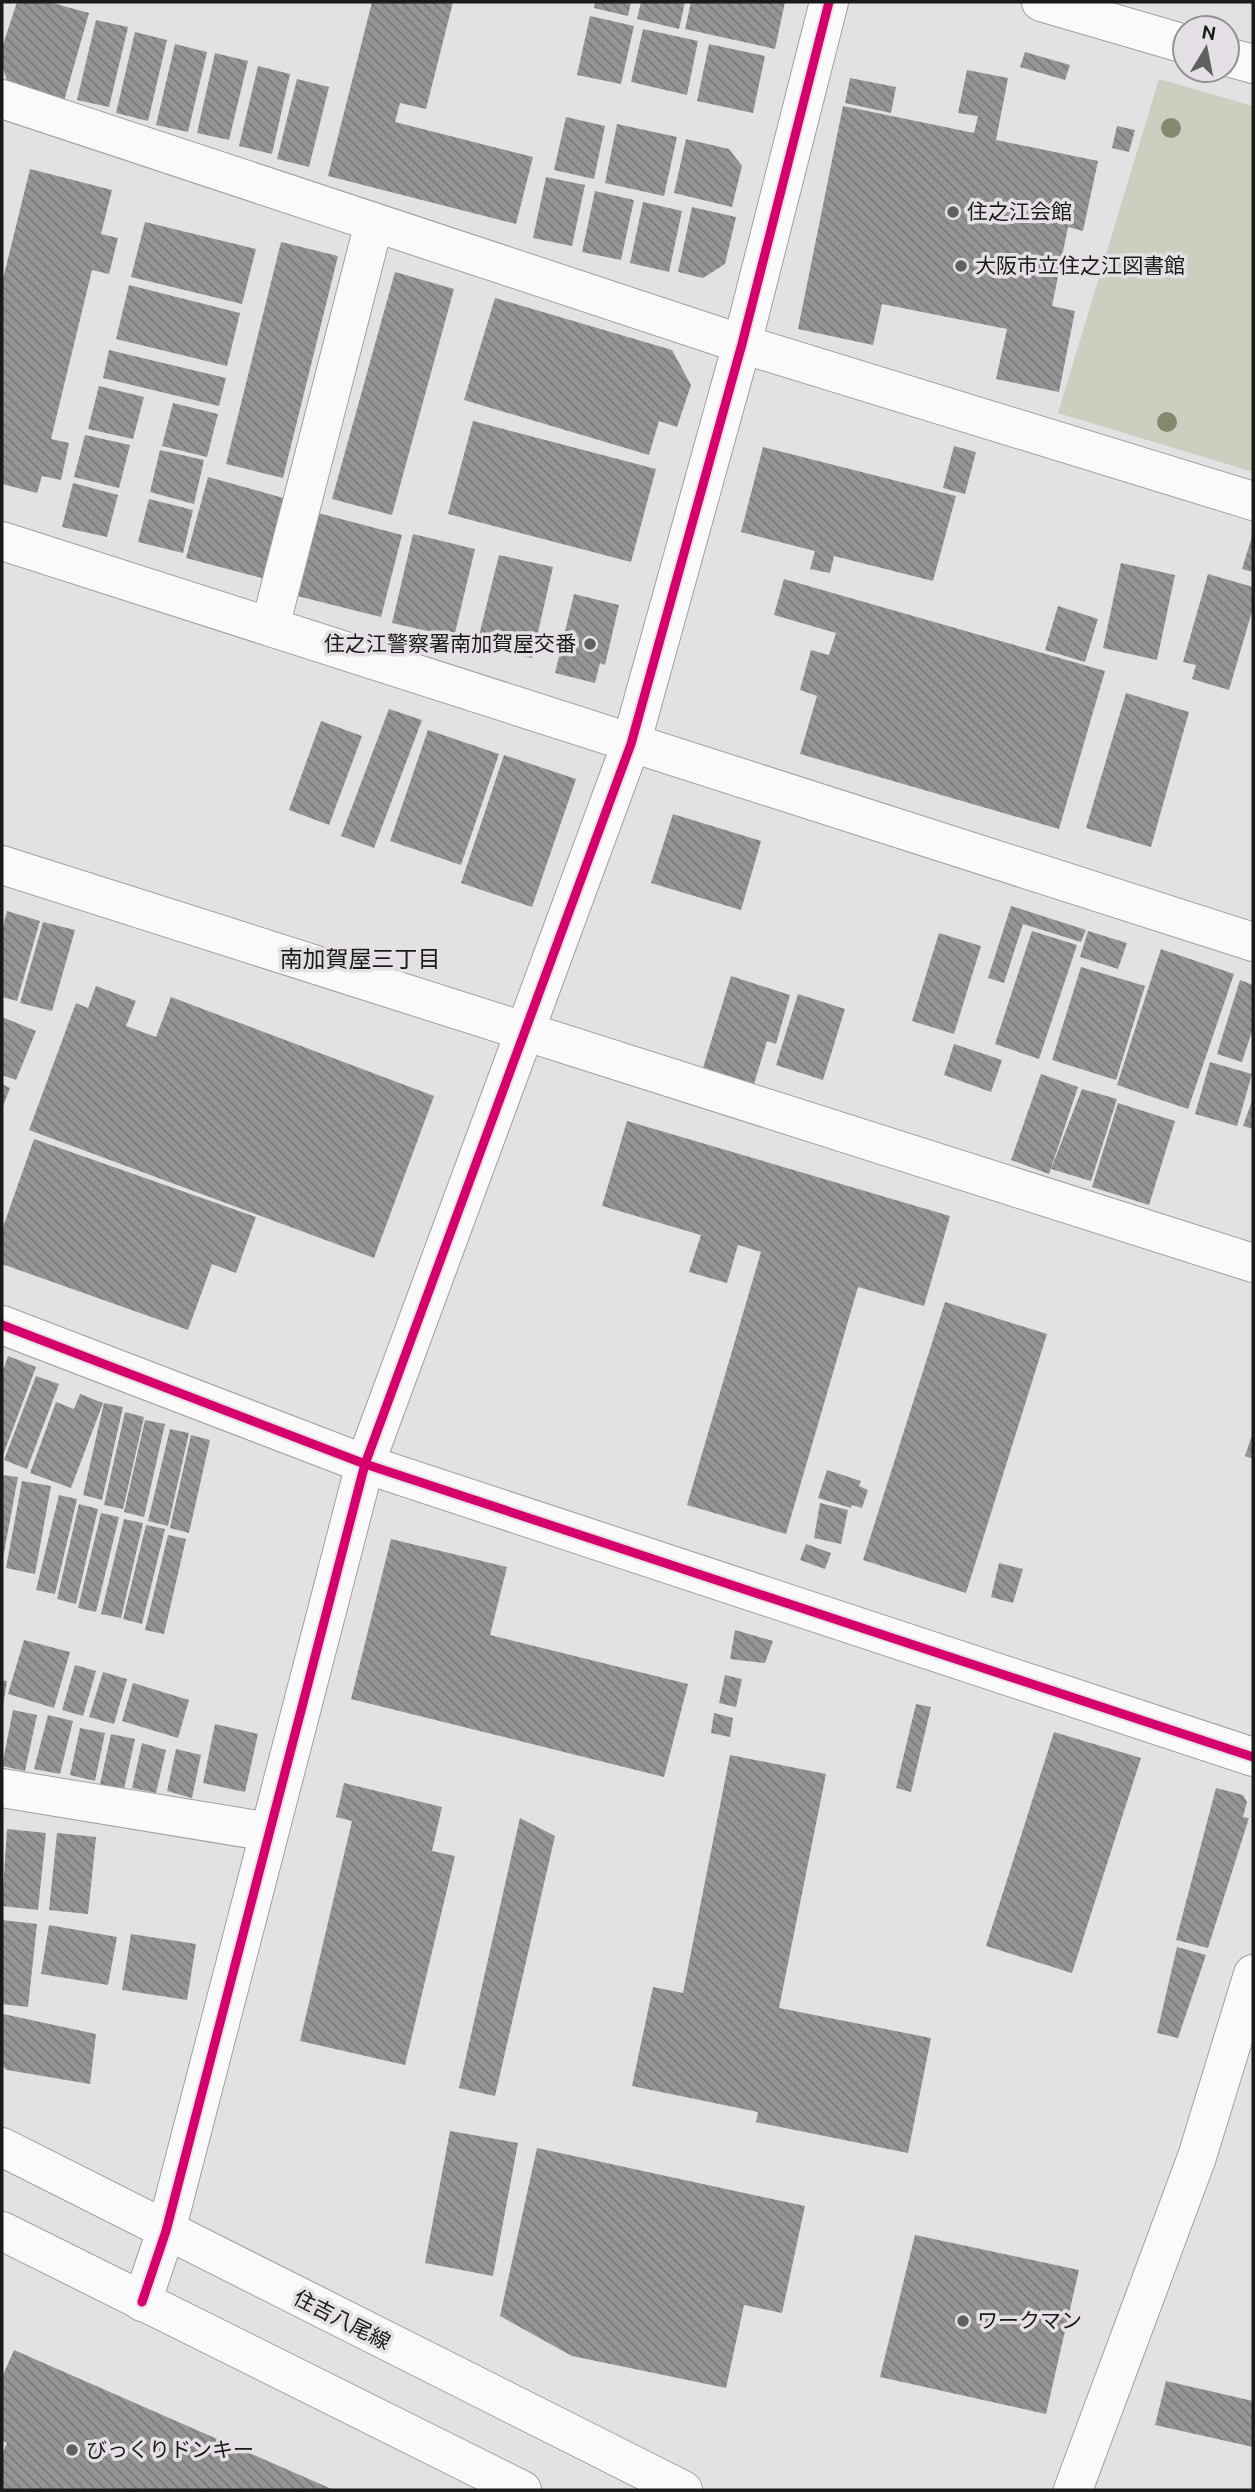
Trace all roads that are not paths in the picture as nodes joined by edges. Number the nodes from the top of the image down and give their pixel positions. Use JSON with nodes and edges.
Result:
{"nodes":[{"id":1,"x":829,"y":2,"type":"edge"},
{"id":2,"x":1041,"y":2,"type":"edge"},
{"id":3,"x":1171,"y":40,"type":"edge"},
{"id":4,"x":2,"y":99,"type":"edge"},
{"id":5,"x":374,"y":223,"type":"junction"},
{"id":6,"x":742,"y":344,"type":"junction"},
{"id":7,"x":1253,"y":502,"type":"edge"},
{"id":8,"x":2,"y":541,"type":"edge"},
{"id":9,"x":270,"y":627,"type":"junction"},
{"id":10,"x":631,"y":744,"type":"junction"},
{"id":11,"x":2,"y":866,"type":"edge"},
{"id":12,"x":1253,"y":942,"type":"edge"},
{"id":13,"x":525,"y":1031,"type":"junction"},
{"id":14,"x":1253,"y":1263,"type":"edge"},
{"id":15,"x":2,"y":1325,"type":"edge"},
{"id":16,"x":365,"y":1464,"type":"junction"},
{"id":17,"x":1253,"y":1757,"type":"edge"},
{"id":18,"x":2,"y":1788,"type":"edge"},
{"id":19,"x":269,"y":1832,"type":"junction"},
{"id":20,"x":1253,"y":1974,"type":"edge"},
{"id":21,"x":2,"y":2147,"type":"edge"},
{"id":22,"x":2,"y":2231,"type":"edge"},
{"id":23,"x":166,"y":2231,"type":"junction"},
{"id":24,"x":142,"y":2301,"type":"junction"},
{"id":25,"x":522,"y":2490,"type":"edge"},
{"id":26,"x":683,"y":2490,"type":"edge"},
{"id":27,"x":1073,"y":2490,"type":"edge"}],
"edges":[{"from":1,"to":6,"type":"street"},
{"from":2,"to":3,"type":"street"},
{"from":4,"to":5,"type":"street"},
{"from":5,"to":6,"type":"street"},
{"from":5,"to":9,"type":"street"},
{"from":6,"to":7,"type":"street"},
{"from":6,"to":10,"type":"street"},
{"from":8,"to":9,"type":"street"},
{"from":9,"to":10,"type":"street"},
{"from":10,"to":12,"type":"street"},
{"from":10,"to":13,"type":"street"},
{"from":11,"to":13,"type":"street"},
{"from":13,"to":14,"type":"street"},
{"from":13,"to":16,"type":"street"},
{"from":15,"to":16,"type":"street"},
{"from":16,"to":17,"type":"street"},
{"from":16,"to":19,"type":"street"},
{"from":18,"to":19,"type":"street"},
{"from":19,"to":23,"type":"street"},
{"from":20,"to":27,"type":"street"},
{"from":21,"to":23,"type":"street","name":"住吉八尾線"},
{"from":22,"to":24,"type":"street"},
{"from":23,"to":24,"type":"street"},
{"from":23,"to":26,"type":"street","name":"住吉八尾線"},
{"from":24,"to":25,"type":"street"}]}
